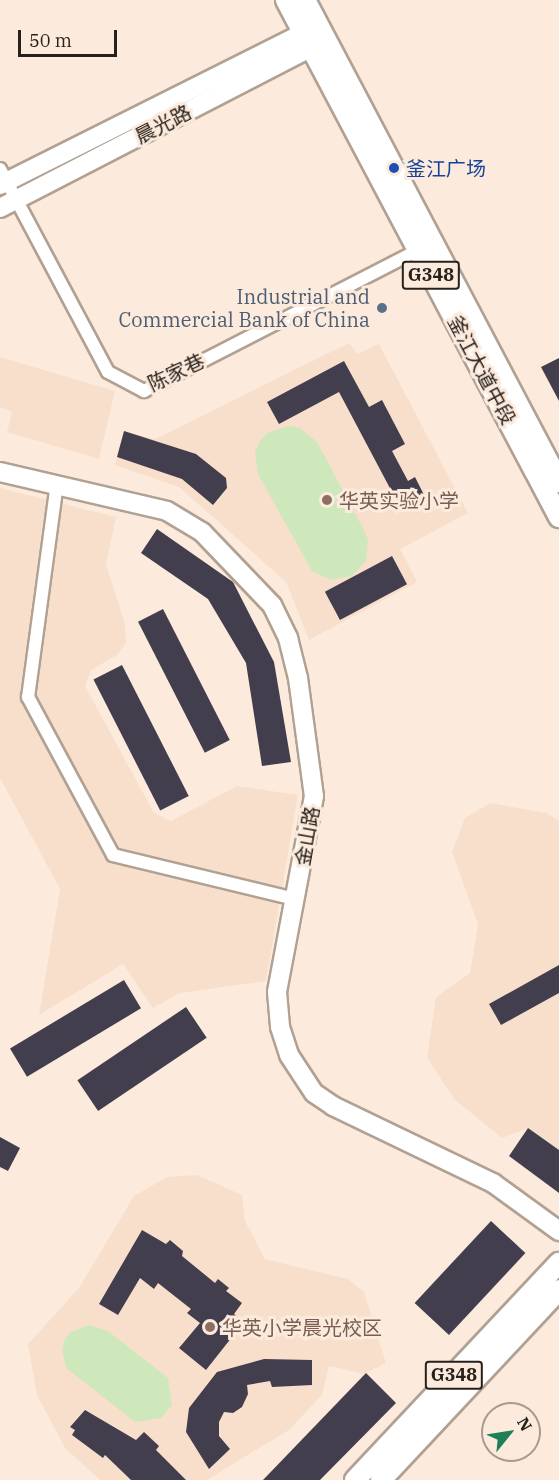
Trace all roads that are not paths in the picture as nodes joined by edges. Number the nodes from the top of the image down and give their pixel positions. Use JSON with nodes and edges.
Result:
{"nodes":[{"id":1,"x":286,"y":0,"type":"edge"},
{"id":2,"x":305,"y":0,"type":"edge"},
{"id":3,"x":315,"y":37,"type":"junction"},
{"id":4,"x":2,"y":179,"type":"edge"},
{"id":5,"x":8,"y":203,"type":"edge"},
{"id":6,"x":418,"y":250,"type":"junction"},
{"id":7,"x":0,"y":472,"type":"edge"},
{"id":8,"x":559,"y":482,"type":"edge"},
{"id":9,"x":57,"y":483,"type":"junction"},
{"id":10,"x":559,"y":517,"type":"edge"},
{"id":11,"x":296,"y":899,"type":"junction"},
{"id":12,"x":559,"y":1232,"type":"edge"},
{"id":13,"x":556,"y":1266,"type":"edge"},
{"id":14,"x":559,"y":1290,"type":"edge"},
{"id":15,"x":355,"y":1480,"type":"edge"},
{"id":16,"x":381,"y":1480,"type":"edge"}],
"edges":[{"from":1,"to":3,"type":"main road","number":"G348"},
{"from":2,"to":3,"type":"main road","number":"G348"},
{"from":3,"to":4,"type":"street","name":"晨光路"},
{"from":3,"to":5,"type":"street","name":"晨光路"},
{"from":3,"to":6,"type":"main road","name":"釜江大道中段","number":"G348"},
{"from":3,"to":8,"type":"main road","name":"釜江大道中段","number":"G348"},
{"from":4,"to":5,"type":"street"},
{"from":5,"to":6,"type":"street","name":"陈家巷"},
{"from":6,"to":10,"type":"main road","name":"釜江大道中段","number":"G348"},
{"from":7,"to":9,"type":"street","name":"金山路"},
{"from":9,"to":11,"type":"street","name":"金山路"},
{"from":9,"to":11,"type":"street"},
{"from":11,"to":12,"type":"street","name":"金山路"},
{"from":13,"to":15,"type":"main road","number":"G348"},
{"from":14,"to":16,"type":"main road","number":"G348"}]}
